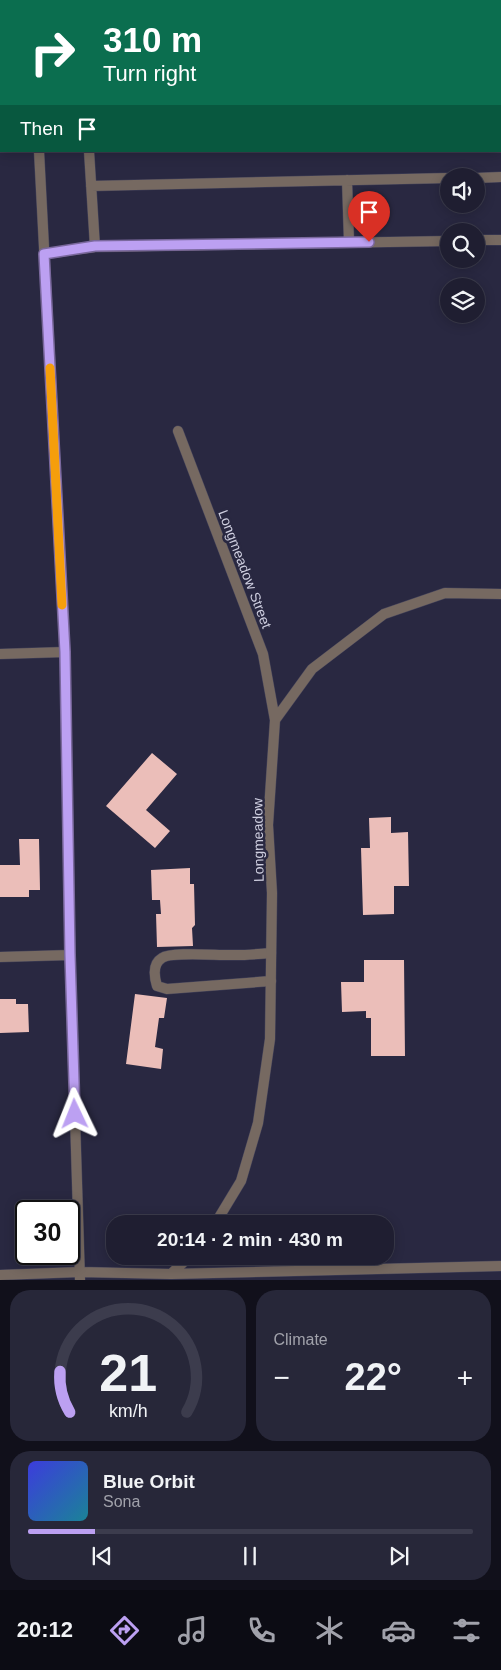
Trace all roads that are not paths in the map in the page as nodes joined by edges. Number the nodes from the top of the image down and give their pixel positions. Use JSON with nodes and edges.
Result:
{"nodes":[{"id":1,"x":39,"y":152,"type":"edge"},
{"id":2,"x":89,"y":152,"type":"edge"},
{"id":3,"x":501,"y":177,"type":"edge"},
{"id":4,"x":440,"y":178,"type":"edge"},
{"id":5,"x":485,"y":178,"type":"edge"},
{"id":6,"x":348,"y":180,"type":"junction"},
{"id":7,"x":91,"y":186,"type":"junction"},
{"id":8,"x":440,"y":240,"type":"edge"},
{"id":9,"x":485,"y":240,"type":"edge"},
{"id":10,"x":501,"y":240,"type":"edge"},
{"id":11,"x":349,"y":242,"type":"junction"},
{"id":12,"x":95,"y":246,"type":"junction"},
{"id":13,"x":44,"y":254,"type":"junction"},
{"id":14,"x":178,"y":431,"type":"dead end"},
{"id":15,"x":501,"y":594,"type":"edge"},
{"id":16,"x":65,"y":652,"type":"junction"},
{"id":17,"x":0,"y":654,"type":"edge"},
{"id":18,"x":275,"y":720,"type":"junction"},
{"id":19,"x":271,"y":953,"type":"junction"},
{"id":20,"x":70,"y":955,"type":"junction"},
{"id":21,"x":0,"y":957,"type":"edge"},
{"id":22,"x":271,"y":981,"type":"junction"},
{"id":23,"x":220,"y":1215,"type":"edge"},
{"id":24,"x":180,"y":1265,"type":"edge"},
{"id":25,"x":501,"y":1266,"type":"edge"},
{"id":26,"x":171,"y":1274,"type":"junction"},
{"id":27,"x":0,"y":1275,"type":"edge"},
{"id":28,"x":80,"y":1276,"type":"edge"}],
"edges":[{"from":1,"to":13,"type":"street"},
{"from":2,"to":7,"type":"street"},
{"from":3,"to":5,"type":"street"},
{"from":4,"to":6,"type":"street"},
{"from":6,"to":7,"type":"street"},
{"from":6,"to":11,"type":"street"},
{"from":7,"to":12,"type":"street"},
{"from":8,"to":11,"type":"street"},
{"from":9,"to":10,"type":"street"},
{"from":11,"to":12,"type":"street"},
{"from":12,"to":13,"type":"street"},
{"from":13,"to":16,"type":"street"},
{"from":14,"to":18,"type":"street","name":"Longmeadow Street"},
{"from":15,"to":18,"type":"street"},
{"from":16,"to":17,"type":"street"},
{"from":16,"to":20,"type":"street"},
{"from":18,"to":19,"type":"street","name":"Longmeadow"},
{"from":19,"to":22,"type":"street","name":"Longmeadow"},
{"from":19,"to":22,"type":"street"},
{"from":20,"to":21,"type":"street"},
{"from":20,"to":28,"type":"street"},
{"from":22,"to":23,"type":"street","name":"Longmeadow"},
{"from":24,"to":26,"type":"street"},
{"from":25,"to":26,"type":"street"},
{"from":26,"to":28,"type":"street"},
{"from":27,"to":28,"type":"street"}]}
